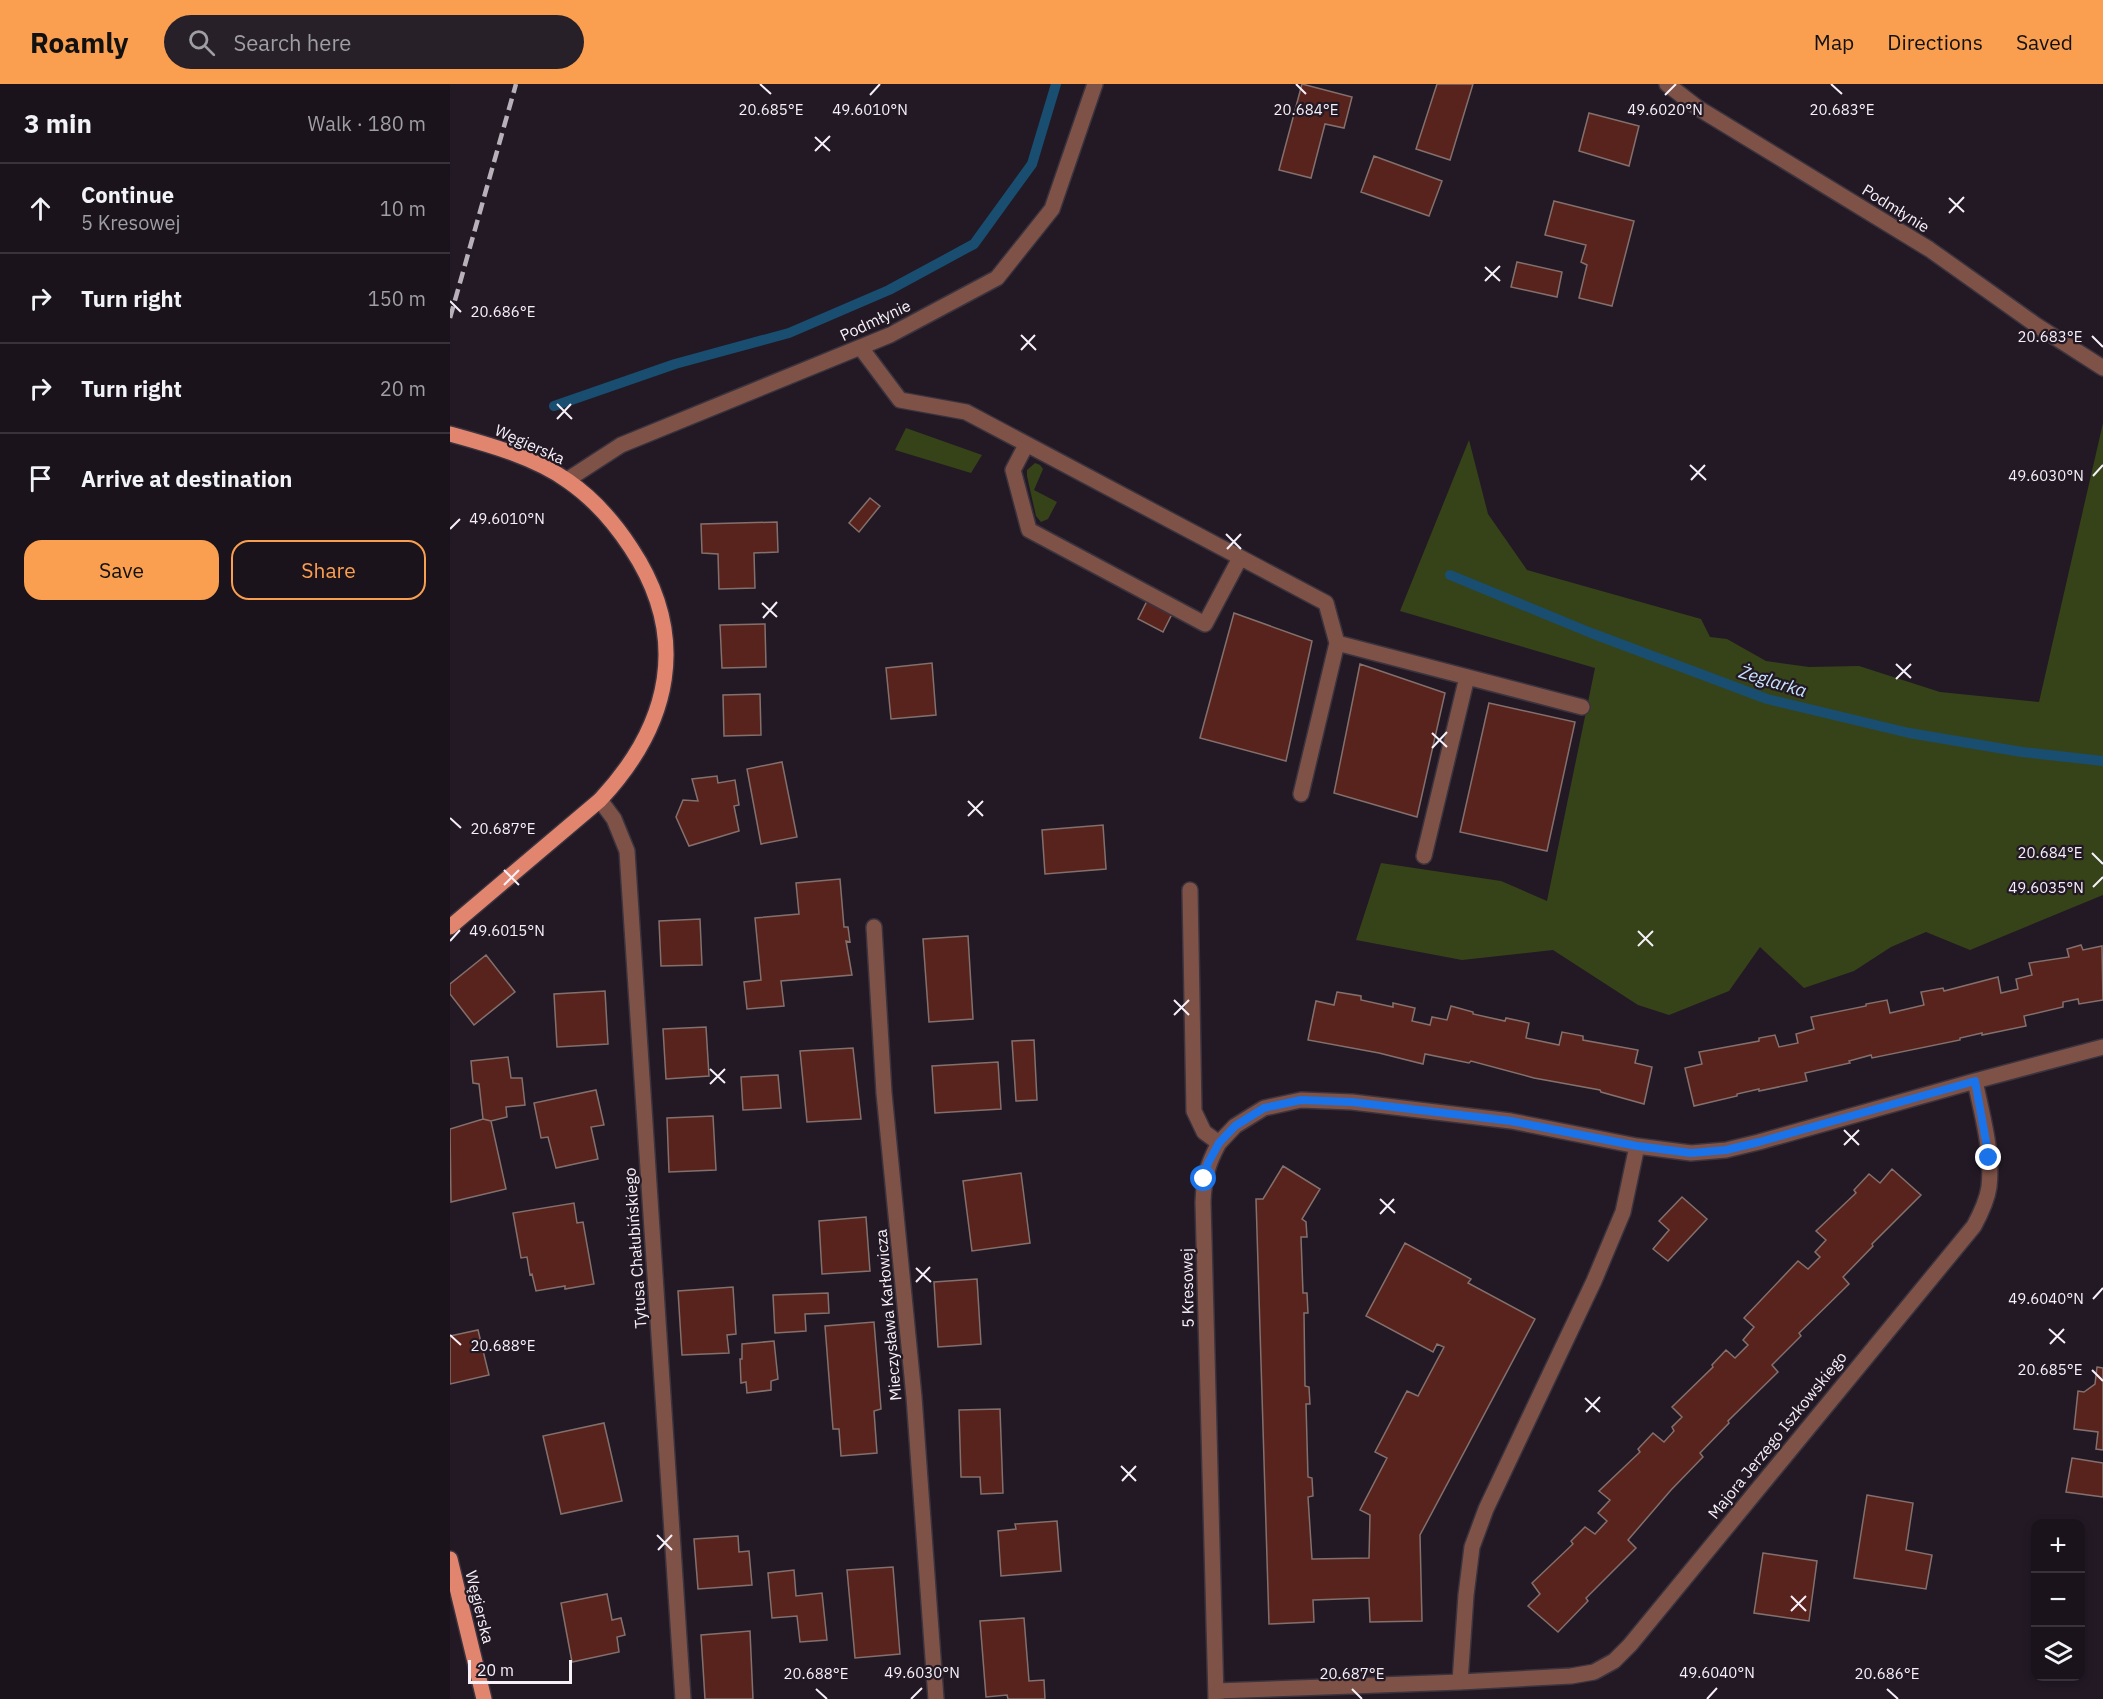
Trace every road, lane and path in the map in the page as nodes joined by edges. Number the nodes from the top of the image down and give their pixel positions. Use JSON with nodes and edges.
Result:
{"nodes":[{"id":1,"x":1095,"y":84,"type":"edge"},
{"id":2,"x":1667,"y":84,"type":"edge"},
{"id":3,"x":861,"y":348,"type":"junction"},
{"id":4,"x":2103,"y":368,"type":"edge"},
{"id":5,"x":450,"y":434,"type":"edge"},
{"id":6,"x":1026,"y":445,"type":"junction"},
{"id":7,"x":567,"y":480,"type":"junction"},
{"id":8,"x":1240,"y":558,"type":"junction"},
{"id":9,"x":1337,"y":643,"type":"junction"},
{"id":10,"x":1467,"y":677,"type":"junction"},
{"id":11,"x":1582,"y":706,"type":"dead end"},
{"id":12,"x":1301,"y":794,"type":"dead end"},
{"id":13,"x":600,"y":800,"type":"junction"},
{"id":14,"x":1424,"y":856,"type":"dead end"},
{"id":15,"x":1190,"y":890,"type":"dead end"},
{"id":16,"x":450,"y":927,"type":"edge"},
{"id":17,"x":874,"y":927,"type":"dead end"},
{"id":18,"x":2103,"y":1047,"type":"edge"},
{"id":19,"x":1975,"y":1081,"type":"junction"},
{"id":20,"x":1219,"y":1143,"type":"junction"},
{"id":21,"x":1637,"y":1146,"type":"junction"},
{"id":22,"x":450,"y":1559,"type":"edge"},
{"id":23,"x":453,"y":1585,"type":"edge"},
{"id":24,"x":1460,"y":1682,"type":"junction"},
{"id":25,"x":1216,"y":1695,"type":"edge"},
{"id":26,"x":484,"y":1699,"type":"edge"},
{"id":27,"x":682,"y":1699,"type":"edge"},
{"id":28,"x":936,"y":1699,"type":"edge"}],
"edges":[{"from":1,"to":3,"type":"street","name":"Podmłynie"},
{"from":2,"to":4,"type":"street","name":"Podmłynie"},
{"from":3,"to":6,"type":"street"},
{"from":3,"to":7,"type":"street","name":"Podmłynie"},
{"from":5,"to":7,"type":"main road","name":"Węgierska"},
{"from":6,"to":8,"type":"street"},
{"from":6,"to":8,"type":"street"},
{"from":7,"to":13,"type":"main road","name":"Węgierska"},
{"from":8,"to":9,"type":"street"},
{"from":9,"to":10,"type":"street"},
{"from":9,"to":12,"type":"street"},
{"from":10,"to":11,"type":"street"},
{"from":10,"to":14,"type":"street"},
{"from":13,"to":16,"type":"main road","name":"Węgierska"},
{"from":13,"to":27,"type":"street","name":"Tytusa Chałubińskiego"},
{"from":15,"to":20,"type":"street"},
{"from":17,"to":28,"type":"street","name":"Mieczysława Karłowicza"},
{"from":18,"to":19,"type":"street"},
{"from":19,"to":21,"type":"street"},
{"from":19,"to":24,"type":"street","name":"Majora Jerzego Iszkowskiego"},
{"from":20,"to":21,"type":"street"},
{"from":20,"to":25,"type":"street","name":"5 Kresowej"},
{"from":21,"to":24,"type":"street"},
{"from":22,"to":23,"type":"main road","name":"Węgierska"},
{"from":23,"to":26,"type":"main road","name":"Węgierska"},
{"from":24,"to":25,"type":"street","name":"Majora Jerzego Iszkowskiego"}]}
